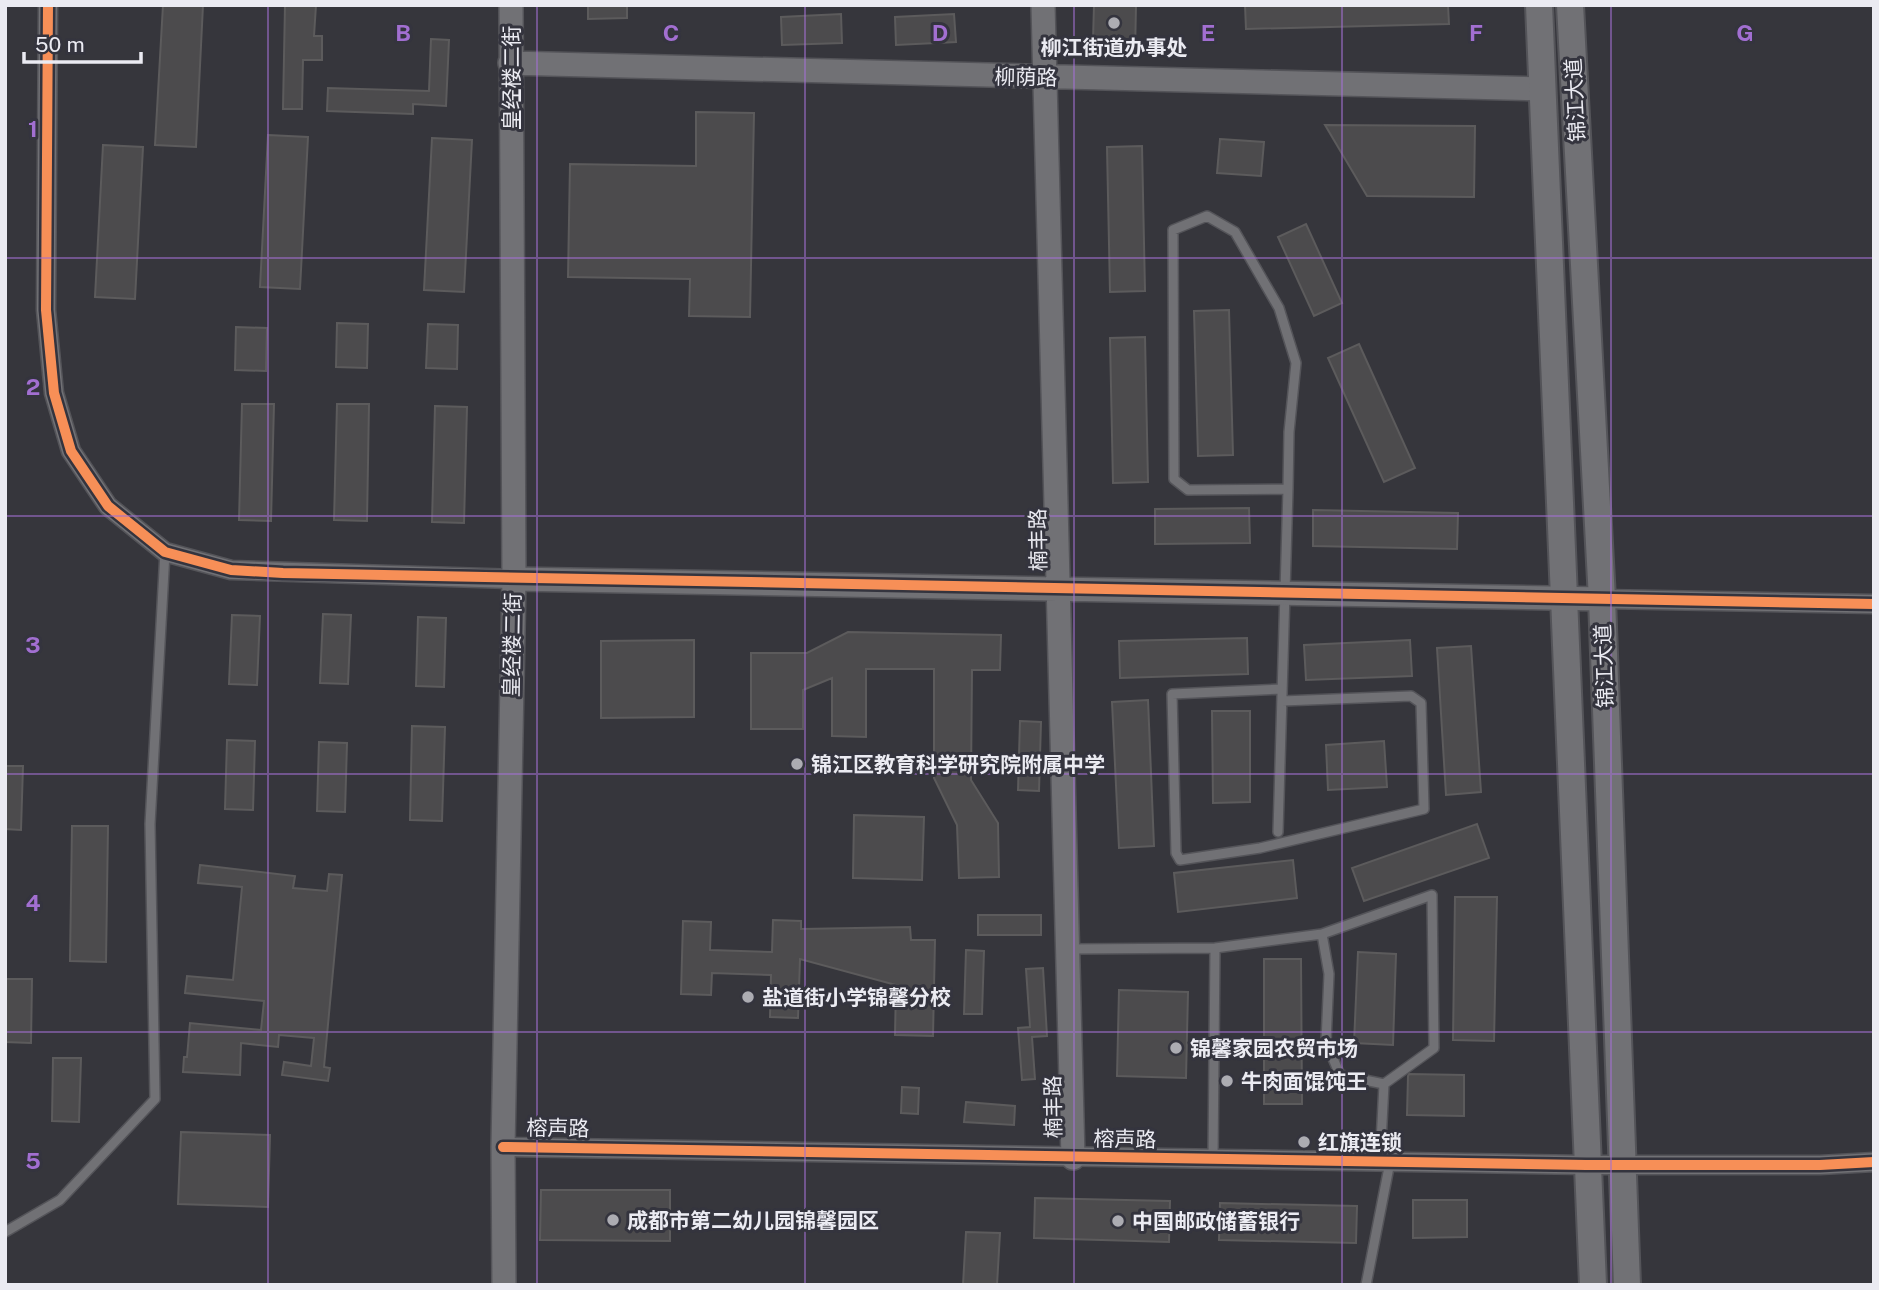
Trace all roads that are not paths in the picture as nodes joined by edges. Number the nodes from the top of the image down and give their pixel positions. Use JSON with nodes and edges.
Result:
{"nodes":[{"id":1,"x":48,"y":5,"type":"edge"},
{"id":2,"x":511,"y":5,"type":"edge"},
{"id":3,"x":1043,"y":5,"type":"edge"},
{"id":4,"x":1539,"y":5,"type":"edge"},
{"id":5,"x":1570,"y":5,"type":"edge"},
{"id":6,"x":510,"y":63,"type":"junction"},
{"id":7,"x":1045,"y":77,"type":"junction"},
{"id":8,"x":1543,"y":89,"type":"junction"},
{"id":9,"x":1288,"y":489,"type":"junction"},
{"id":10,"x":165,"y":552,"type":"junction"},
{"id":11,"x":514,"y":579,"type":"junction"},
{"id":12,"x":1058,"y":588,"type":"junction"},
{"id":13,"x":1284,"y":593,"type":"junction"},
{"id":14,"x":1564,"y":598,"type":"junction"},
{"id":15,"x":1602,"y":599,"type":"junction"},
{"id":16,"x":1874,"y":604,"type":"edge"},
{"id":17,"x":1282,"y":688,"type":"junction"},
{"id":18,"x":1282,"y":701,"type":"junction"},
{"id":19,"x":1278,"y":832,"type":"dead end"},
{"id":20,"x":1322,"y":934,"type":"junction"},
{"id":21,"x":1069,"y":948,"type":"junction"},
{"id":22,"x":1215,"y":948,"type":"junction"},
{"id":23,"x":1384,"y":1084,"type":"junction"},
{"id":24,"x":503,"y":1147,"type":"junction"},
{"id":25,"x":1073,"y":1158,"type":"junction"},
{"id":26,"x":1213,"y":1160,"type":"junction"},
{"id":27,"x":1385,"y":1162,"type":"junction"},
{"id":28,"x":1874,"y":1162,"type":"edge"},
{"id":29,"x":1621,"y":1163,"type":"junction"},
{"id":30,"x":1586,"y":1165,"type":"junction"},
{"id":31,"x":5,"y":1231,"type":"edge"},
{"id":32,"x":504,"y":1285,"type":"edge"},
{"id":33,"x":1366,"y":1285,"type":"edge"},
{"id":34,"x":1593,"y":1285,"type":"edge"},
{"id":35,"x":1627,"y":1285,"type":"edge"}],
"edges":[{"from":1,"to":10,"type":"street"},
{"from":2,"to":6,"type":"street","name":"皇经楼二街"},
{"from":3,"to":7,"type":"street","name":"楠丰路"},
{"from":4,"to":8,"type":"main road","name":"锦江大道"},
{"from":5,"to":15,"type":"main road","name":"锦江大道"},
{"from":6,"to":7,"type":"street","name":"柳荫路"},
{"from":6,"to":11,"type":"street","name":"皇经楼二街"},
{"from":7,"to":8,"type":"street","name":"柳荫路"},
{"from":7,"to":12,"type":"street","name":"楠丰路"},
{"from":8,"to":14,"type":"main road","name":"锦江大道"},
{"from":9,"to":9,"type":"lane"},
{"from":9,"to":13,"type":"lane"},
{"from":10,"to":11,"type":"street"},
{"from":10,"to":31,"type":"lane"},
{"from":11,"to":12,"type":"street"},
{"from":11,"to":24,"type":"street","name":"皇经楼二街"},
{"from":12,"to":13,"type":"street"},
{"from":12,"to":21,"type":"street","name":"楠丰路"},
{"from":13,"to":14,"type":"street"},
{"from":13,"to":17,"type":"lane"},
{"from":14,"to":15,"type":"street"},
{"from":14,"to":30,"type":"main road","name":"锦江大道"},
{"from":15,"to":16,"type":"street"},
{"from":15,"to":29,"type":"main road","name":"锦江大道"},
{"from":17,"to":18,"type":"lane"},
{"from":17,"to":18,"type":"lane"},
{"from":18,"to":19,"type":"lane"},
{"from":20,"to":22,"type":"lane"},
{"from":20,"to":23,"type":"lane"},
{"from":20,"to":23,"type":"lane"},
{"from":21,"to":22,"type":"lane"},
{"from":21,"to":25,"type":"street","name":"楠丰路"},
{"from":22,"to":26,"type":"lane"},
{"from":23,"to":27,"type":"lane"},
{"from":24,"to":25,"type":"street","name":"榕声路"},
{"from":24,"to":32,"type":"street","name":"皇经楼二街"},
{"from":25,"to":26,"type":"street","name":"榕声路"},
{"from":26,"to":27,"type":"street","name":"榕声路"},
{"from":27,"to":30,"type":"street","name":"榕声路"},
{"from":27,"to":33,"type":"lane"},
{"from":28,"to":29,"type":"street","name":"榕声路"},
{"from":29,"to":30,"type":"street","name":"榕声路"},
{"from":29,"to":35,"type":"main road","name":"锦江大道"},
{"from":30,"to":34,"type":"main road","name":"锦江大道"}]}
